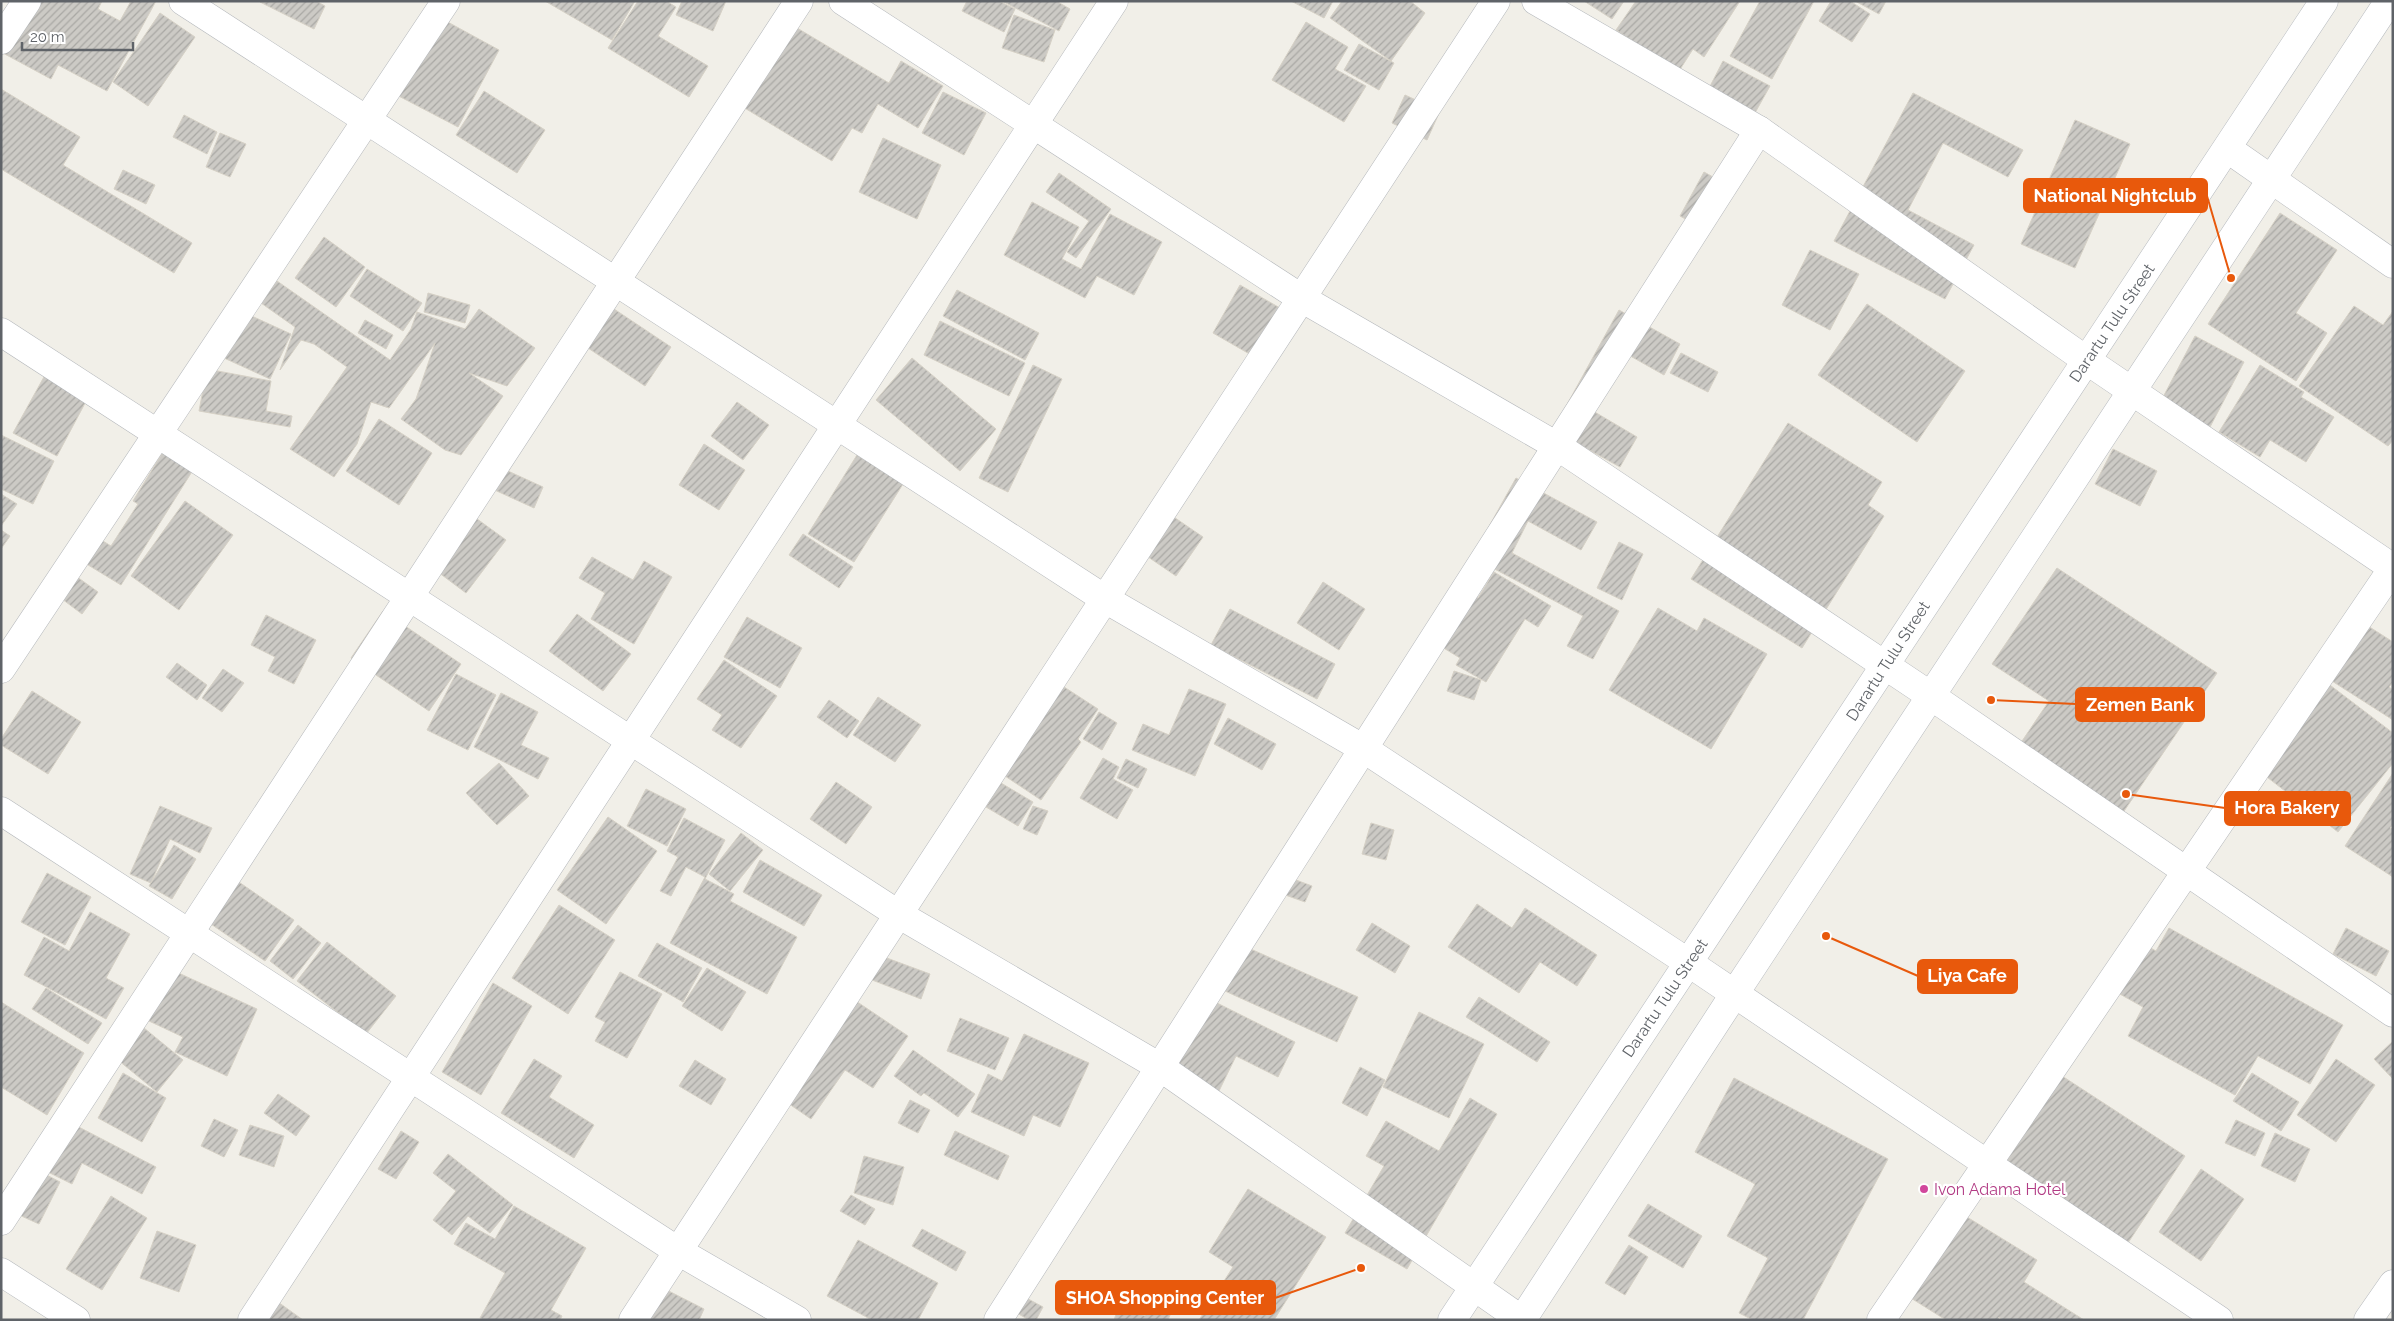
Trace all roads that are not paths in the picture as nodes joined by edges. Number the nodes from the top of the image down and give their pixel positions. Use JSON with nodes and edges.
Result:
{"nodes":[{"id":1,"x":27,"y":1,"type":"edge"},
{"id":2,"x":183,"y":1,"type":"edge"},
{"id":3,"x":446,"y":1,"type":"edge"},
{"id":4,"x":799,"y":1,"type":"edge"},
{"id":5,"x":843,"y":1,"type":"edge"},
{"id":6,"x":1114,"y":1,"type":"edge"},
{"id":7,"x":1496,"y":1,"type":"edge"},
{"id":8,"x":1536,"y":1,"type":"edge"},
{"id":9,"x":2324,"y":1,"type":"edge"},
{"id":10,"x":2390,"y":1,"type":"edge"},
{"id":11,"x":1,"y":40,"type":"edge"},
{"id":12,"x":367,"y":120,"type":"junction"},
{"id":13,"x":1034,"y":125,"type":"junction"},
{"id":14,"x":1759,"y":130,"type":"junction"},
{"id":15,"x":2228,"y":149,"type":"junction"},
{"id":16,"x":2272,"y":179,"type":"junction"},
{"id":17,"x":2393,"y":264,"type":"edge"},
{"id":18,"x":616,"y":282,"type":"junction"},
{"id":19,"x":1301,"y":298,"type":"junction"},
{"id":20,"x":1,"y":332,"type":"edge"},
{"id":21,"x":2086,"y":360,"type":"junction"},
{"id":22,"x":2132,"y":390,"type":"junction"},
{"id":23,"x":837,"y":425,"type":"junction"},
{"id":24,"x":158,"y":434,"type":"junction"},
{"id":25,"x":1557,"y":446,"type":"junction"},
{"id":26,"x":2393,"y":568,"type":"edge"},
{"id":27,"x":409,"y":597,"type":"junction"},
{"id":28,"x":1105,"y":599,"type":"junction"},
{"id":29,"x":1885,"y":666,"type":"junction"},
{"id":30,"x":1,"y":669,"type":"edge"},
{"id":31,"x":1931,"y":696,"type":"junction"},
{"id":32,"x":631,"y":741,"type":"junction"},
{"id":33,"x":1364,"y":749,"type":"junction"},
{"id":34,"x":1,"y":811,"type":"edge"},
{"id":35,"x":2186,"y":871,"type":"junction"},
{"id":36,"x":898,"y":914,"type":"junction"},
{"id":37,"x":189,"y":933,"type":"junction"},
{"id":38,"x":1689,"y":963,"type":"junction"},
{"id":39,"x":1735,"y":993,"type":"junction"},
{"id":40,"x":2393,"y":1013,"type":"edge"},
{"id":41,"x":1160,"y":1067,"type":"junction"},
{"id":42,"x":410,"y":1077,"type":"junction"},
{"id":43,"x":1987,"y":1164,"type":"junction"},
{"id":44,"x":1,"y":1221,"type":"edge"},
{"id":45,"x":678,"y":1251,"type":"junction"},
{"id":46,"x":1,"y":1272,"type":"edge"},
{"id":47,"x":2393,"y":1284,"type":"edge"},
{"id":48,"x":1474,"y":1287,"type":"junction"},
{"id":49,"x":76,"y":1320,"type":"edge"},
{"id":50,"x":252,"y":1320,"type":"edge"},
{"id":51,"x":633,"y":1320,"type":"edge"},
{"id":52,"x":797,"y":1320,"type":"edge"},
{"id":53,"x":998,"y":1320,"type":"edge"},
{"id":54,"x":1452,"y":1320,"type":"edge"},
{"id":55,"x":1522,"y":1320,"type":"edge"},
{"id":56,"x":1881,"y":1320,"type":"edge"},
{"id":57,"x":2219,"y":1320,"type":"edge"},
{"id":58,"x":2368,"y":1320,"type":"edge"}],
"edges":[{"from":1,"to":11,"type":"street"},
{"from":2,"to":12,"type":"street"},
{"from":3,"to":12,"type":"street"},
{"from":4,"to":18,"type":"street"},
{"from":5,"to":13,"type":"street"},
{"from":6,"to":13,"type":"street"},
{"from":7,"to":19,"type":"street"},
{"from":8,"to":14,"type":"street"},
{"from":9,"to":15,"type":"street","name":"Darartu Tulu Street"},
{"from":10,"to":16,"type":"street"},
{"from":12,"to":18,"type":"street"},
{"from":12,"to":24,"type":"street"},
{"from":13,"to":19,"type":"street"},
{"from":13,"to":23,"type":"street"},
{"from":14,"to":21,"type":"street"},
{"from":14,"to":25,"type":"street"},
{"from":15,"to":16,"type":"street"},
{"from":15,"to":21,"type":"street","name":"Darartu Tulu Street"},
{"from":16,"to":17,"type":"street"},
{"from":16,"to":22,"type":"street"},
{"from":18,"to":23,"type":"street"},
{"from":18,"to":27,"type":"street"},
{"from":19,"to":25,"type":"street"},
{"from":19,"to":28,"type":"street"},
{"from":20,"to":24,"type":"street"},
{"from":21,"to":22,"type":"street"},
{"from":21,"to":29,"type":"street","name":"Darartu Tulu Street"},
{"from":22,"to":26,"type":"street"},
{"from":22,"to":31,"type":"street"},
{"from":23,"to":28,"type":"street"},
{"from":23,"to":32,"type":"street"},
{"from":24,"to":27,"type":"street"},
{"from":24,"to":30,"type":"street"},
{"from":25,"to":29,"type":"street"},
{"from":25,"to":33,"type":"street"},
{"from":26,"to":35,"type":"street"},
{"from":27,"to":32,"type":"street"},
{"from":27,"to":37,"type":"street"},
{"from":28,"to":33,"type":"street"},
{"from":28,"to":36,"type":"street"},
{"from":29,"to":31,"type":"street"},
{"from":29,"to":38,"type":"street","name":"Darartu Tulu Street"},
{"from":31,"to":35,"type":"street"},
{"from":31,"to":39,"type":"street"},
{"from":32,"to":36,"type":"street"},
{"from":32,"to":42,"type":"street"},
{"from":33,"to":38,"type":"street"},
{"from":33,"to":41,"type":"street"},
{"from":34,"to":37,"type":"street"},
{"from":35,"to":40,"type":"street"},
{"from":35,"to":43,"type":"street"},
{"from":36,"to":41,"type":"street"},
{"from":36,"to":45,"type":"street"},
{"from":37,"to":42,"type":"street"},
{"from":37,"to":44,"type":"street"},
{"from":38,"to":39,"type":"street"},
{"from":38,"to":48,"type":"street","name":"Darartu Tulu Street"},
{"from":39,"to":43,"type":"street"},
{"from":39,"to":55,"type":"street"},
{"from":41,"to":48,"type":"street"},
{"from":41,"to":53,"type":"street"},
{"from":42,"to":45,"type":"street"},
{"from":42,"to":50,"type":"street"},
{"from":43,"to":56,"type":"street"},
{"from":43,"to":57,"type":"street"},
{"from":45,"to":51,"type":"street"},
{"from":45,"to":52,"type":"street"},
{"from":46,"to":49,"type":"street"},
{"from":47,"to":58,"type":"street"},
{"from":48,"to":54,"type":"street","name":"Darartu Tulu Street"},
{"from":48,"to":55,"type":"street"}]}
